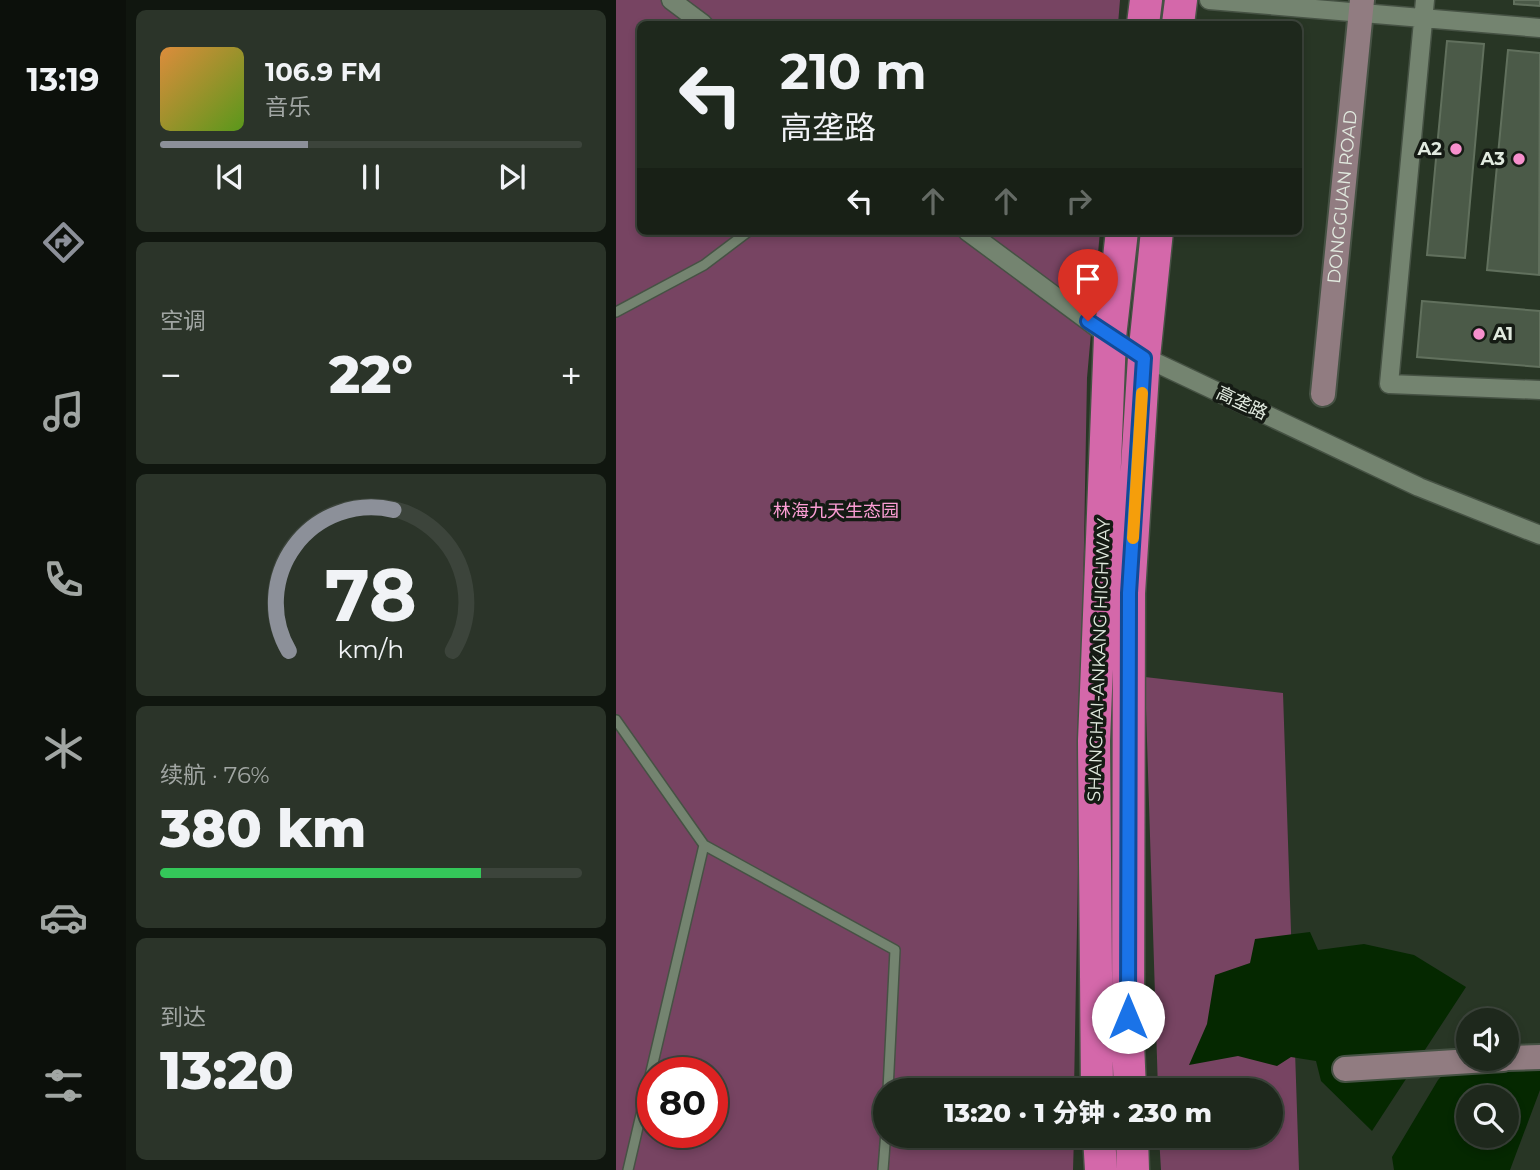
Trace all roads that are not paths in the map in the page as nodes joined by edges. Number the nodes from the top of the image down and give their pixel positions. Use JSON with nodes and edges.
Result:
{"nodes":[{"id":1,"x":671,"y":0,"type":"edge"},
{"id":2,"x":1146,"y":0,"type":"edge"},
{"id":3,"x":1181,"y":0,"type":"edge"},
{"id":4,"x":1209,"y":0,"type":"edge"},
{"id":5,"x":1425,"y":0,"type":"edge"},
{"id":6,"x":1361,"y":7,"type":"edge"},
{"id":7,"x":1423,"y":19,"type":"junction"},
{"id":8,"x":699,"y":21,"type":"edge"},
{"id":9,"x":1143,"y":21,"type":"edge"},
{"id":10,"x":1178,"y":21,"type":"edge"},
{"id":11,"x":1540,"y":28,"type":"edge"},
{"id":12,"x":744,"y":235,"type":"edge"},
{"id":13,"x":972,"y":235,"type":"edge"},
{"id":14,"x":1122,"y":235,"type":"edge"},
{"id":15,"x":1157,"y":235,"type":"edge"},
{"id":16,"x":616,"y":312,"type":"edge"},
{"id":17,"x":1110,"y":337,"type":"junction"},
{"id":18,"x":1144,"y":358,"type":"junction"},
{"id":19,"x":1540,"y":390,"type":"edge"},
{"id":20,"x":1323,"y":394,"type":"dead end"},
{"id":21,"x":1540,"y":535,"type":"edge"},
{"id":22,"x":616,"y":720,"type":"edge"},
{"id":23,"x":704,"y":845,"type":"junction"},
{"id":24,"x":1540,"y":1057,"type":"edge"},
{"id":25,"x":1519,"y":1058,"type":"edge"},
{"id":26,"x":1456,"y":1062,"type":"edge"},
{"id":27,"x":1345,"y":1069,"type":"dead end"},
{"id":28,"x":889,"y":1078,"type":"edge"},
{"id":29,"x":1097,"y":1078,"type":"edge"},
{"id":30,"x":1129,"y":1078,"type":"edge"},
{"id":31,"x":885,"y":1148,"type":"edge"},
{"id":32,"x":1100,"y":1148,"type":"edge"},
{"id":33,"x":1132,"y":1148,"type":"edge"},
{"id":34,"x":628,"y":1170,"type":"edge"},
{"id":35,"x":883,"y":1170,"type":"edge"},
{"id":36,"x":1101,"y":1170,"type":"edge"},
{"id":37,"x":1133,"y":1170,"type":"edge"}],
"edges":[{"from":1,"to":8,"type":"street"},
{"from":2,"to":9,"type":"highway"},
{"from":3,"to":10,"type":"highway"},
{"from":4,"to":6,"type":"street"},
{"from":5,"to":7,"type":"street"},
{"from":6,"to":7,"type":"street"},
{"from":6,"to":20,"type":"street","name":"DONGGUAN ROAD"},
{"from":7,"to":11,"type":"street"},
{"from":7,"to":19,"type":"street"},
{"from":12,"to":16,"type":"lane"},
{"from":13,"to":17,"type":"street","name":"高垄路"},
{"from":14,"to":17,"type":"highway","name":"SHANGHAI-ANKANG HIGHWAY"},
{"from":15,"to":18,"type":"highway","name":"SHANGHAI-ANKANG HIGHWAY"},
{"from":17,"to":18,"type":"street","name":"高垄路"},
{"from":17,"to":29,"type":"highway","name":"SHANGHAI-ANKANG HIGHWAY"},
{"from":18,"to":21,"type":"street","name":"高垄路"},
{"from":18,"to":30,"type":"highway","name":"SHANGHAI-ANKANG HIGHWAY"},
{"from":22,"to":23,"type":"lane"},
{"from":23,"to":28,"type":"lane"},
{"from":23,"to":34,"type":"lane"},
{"from":24,"to":25,"type":"street"},
{"from":26,"to":27,"type":"street"},
{"from":31,"to":35,"type":"lane"},
{"from":32,"to":36,"type":"highway"},
{"from":33,"to":37,"type":"highway"}]}
